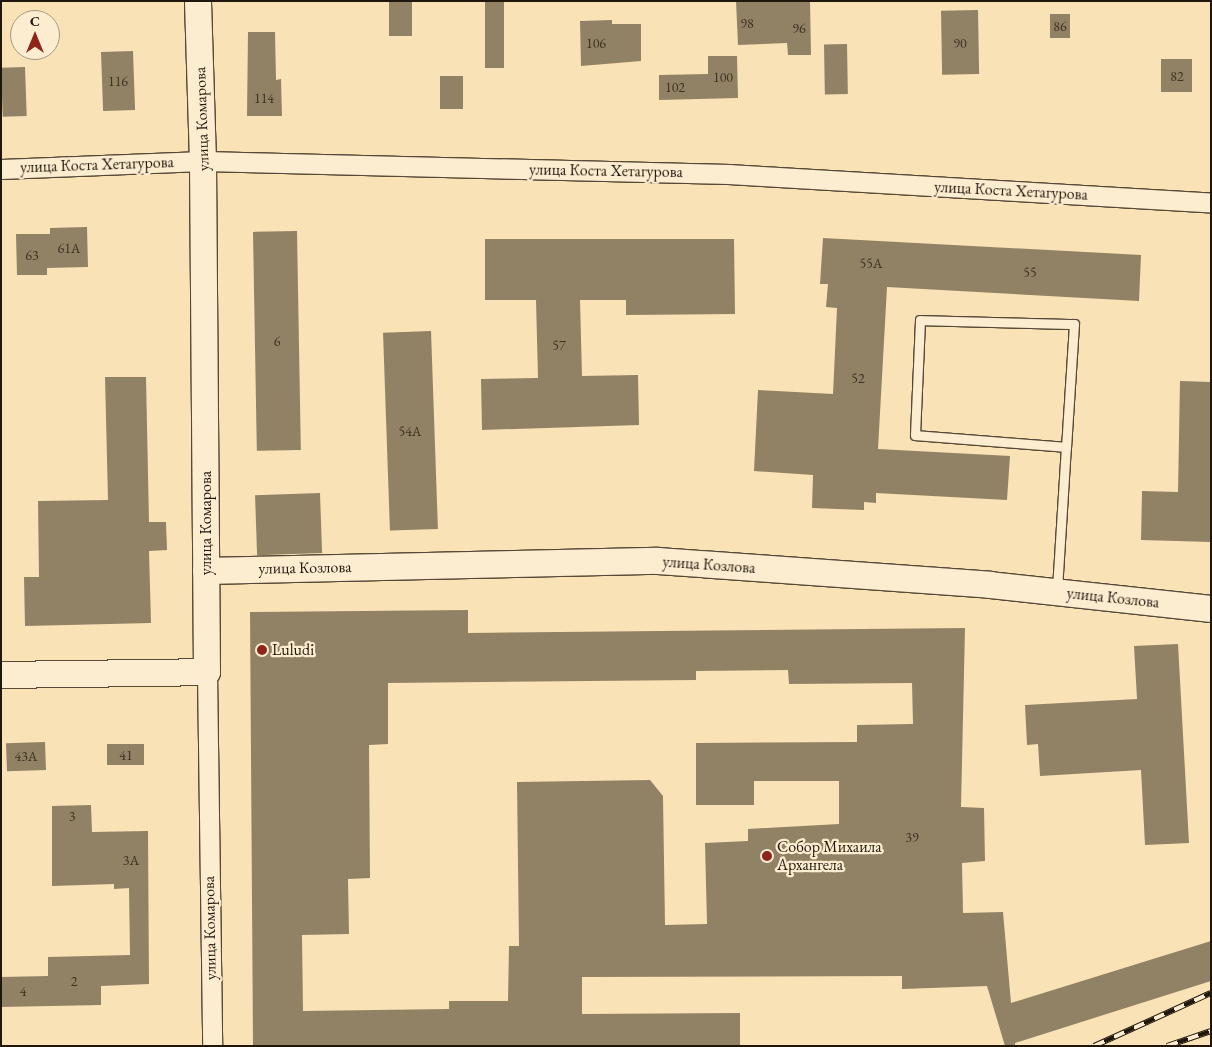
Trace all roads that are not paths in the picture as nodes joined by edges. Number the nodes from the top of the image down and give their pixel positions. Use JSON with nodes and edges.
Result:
{"nodes":[{"id":1,"x":198,"y":1,"type":"edge"},
{"id":2,"x":203,"y":161,"type":"junction"},
{"id":3,"x":1,"y":169,"type":"edge"},
{"id":4,"x":1211,"y":204,"type":"edge"},
{"id":5,"x":1066,"y":447,"type":"junction"},
{"id":6,"x":206,"y":571,"type":"junction"},
{"id":7,"x":1057,"y":592,"type":"junction"},
{"id":8,"x":1211,"y":608,"type":"edge"},
{"id":9,"x":207,"y":672,"type":"junction"},
{"id":10,"x":1,"y":675,"type":"edge"},
{"id":11,"x":212,"y":1046,"type":"edge"}],
"edges":[{"from":1,"to":2,"type":"street","name":"улица Комарова"},
{"from":2,"to":3,"type":"street","name":"улица Коста Хетагурова"},
{"from":2,"to":4,"type":"street","name":"улица Коста Хетагурова"},
{"from":2,"to":6,"type":"street","name":"улица Комарова"},
{"from":5,"to":5,"type":"lane"},
{"from":5,"to":7,"type":"lane"},
{"from":6,"to":7,"type":"street","name":"улица Козлова"},
{"from":6,"to":9,"type":"street","name":"улица Комарова"},
{"from":7,"to":8,"type":"street","name":"улица Козлова"},
{"from":9,"to":10,"type":"street"},
{"from":9,"to":11,"type":"street","name":"улица Комарова"}]}
